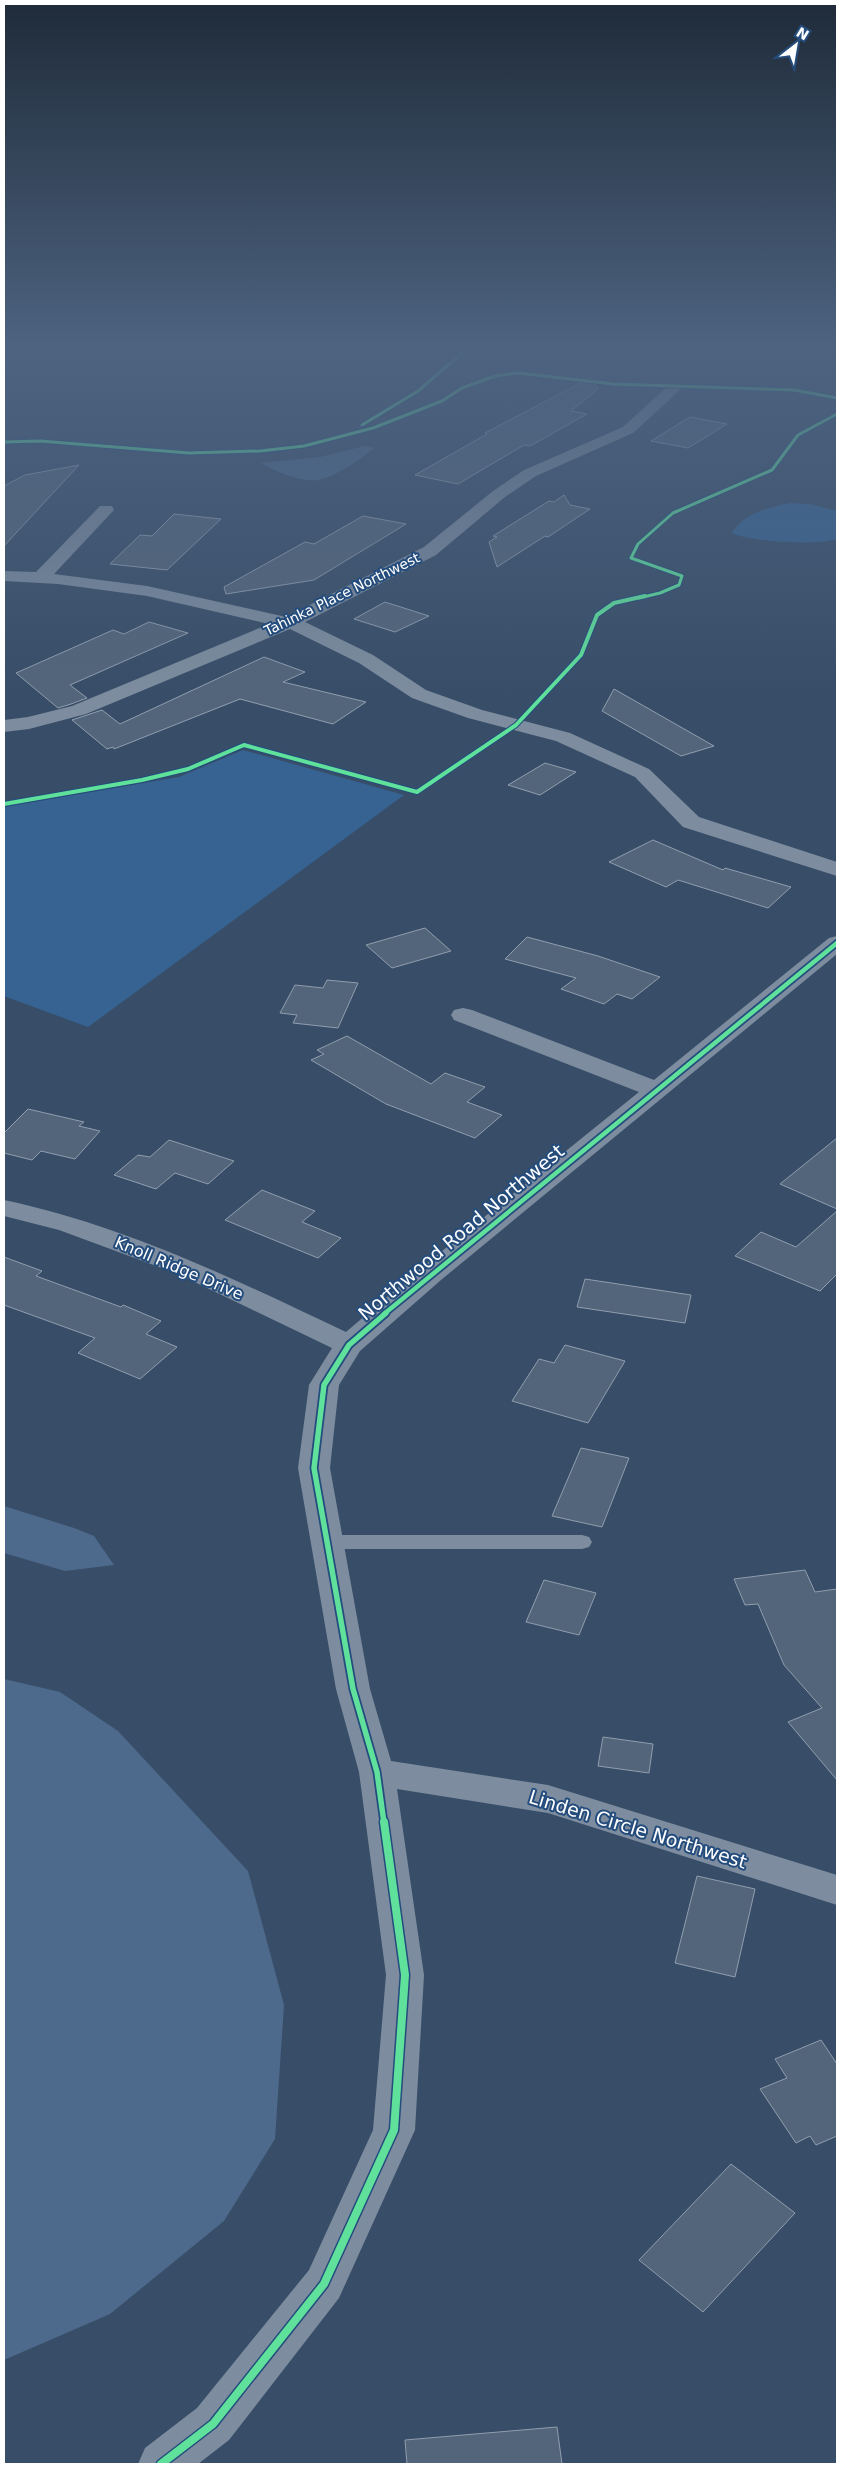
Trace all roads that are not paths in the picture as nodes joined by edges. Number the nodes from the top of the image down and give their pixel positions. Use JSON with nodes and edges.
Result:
{"nodes":[{"id":1,"x":552,"y":463,"type":"edge"},
{"id":2,"x":106,"y":510,"type":"dead end"},
{"id":3,"x":4,"y":576,"type":"edge"},
{"id":4,"x":40,"y":578,"type":"junction"},
{"id":5,"x":288,"y":623,"type":"junction"},
{"id":6,"x":4,"y":726,"type":"edge"},
{"id":7,"x":837,"y":869,"type":"edge"},
{"id":8,"x":837,"y":943,"type":"edge"},
{"id":9,"x":463,"y":1016,"type":"dead end"},
{"id":10,"x":658,"y":1090,"type":"junction"},
{"id":11,"x":4,"y":1208,"type":"edge"},
{"id":12,"x":349,"y":1345,"type":"junction"},
{"id":13,"x":329,"y":1542,"type":"junction"},
{"id":14,"x":582,"y":1542,"type":"dead end"},
{"id":15,"x":377,"y":1772,"type":"junction"},
{"id":16,"x":837,"y":1890,"type":"edge"},
{"id":17,"x":161,"y":2464,"type":"edge"}],
"edges":[{"from":1,"to":5,"type":"street","name":"Tahinka Place Northwest"},
{"from":2,"to":4,"type":"street"},
{"from":3,"to":4,"type":"street"},
{"from":4,"to":5,"type":"street"},
{"from":5,"to":6,"type":"street","name":"Tahinka Place Northwest"},
{"from":5,"to":7,"type":"street"},
{"from":8,"to":10,"type":"street","name":"Northwood Road Northwest"},
{"from":9,"to":10,"type":"street"},
{"from":10,"to":12,"type":"street","name":"Northwood Road Northwest"},
{"from":11,"to":12,"type":"street","name":"Knoll Ridge Drive"},
{"from":12,"to":13,"type":"street","name":"Northwood Road Northwest"},
{"from":13,"to":14,"type":"lane"},
{"from":13,"to":15,"type":"street","name":"Northwood Road Northwest"},
{"from":15,"to":16,"type":"street","name":"Linden Circle Northwest"},
{"from":15,"to":17,"type":"street","name":"Northwood Road Northwest"}]}
